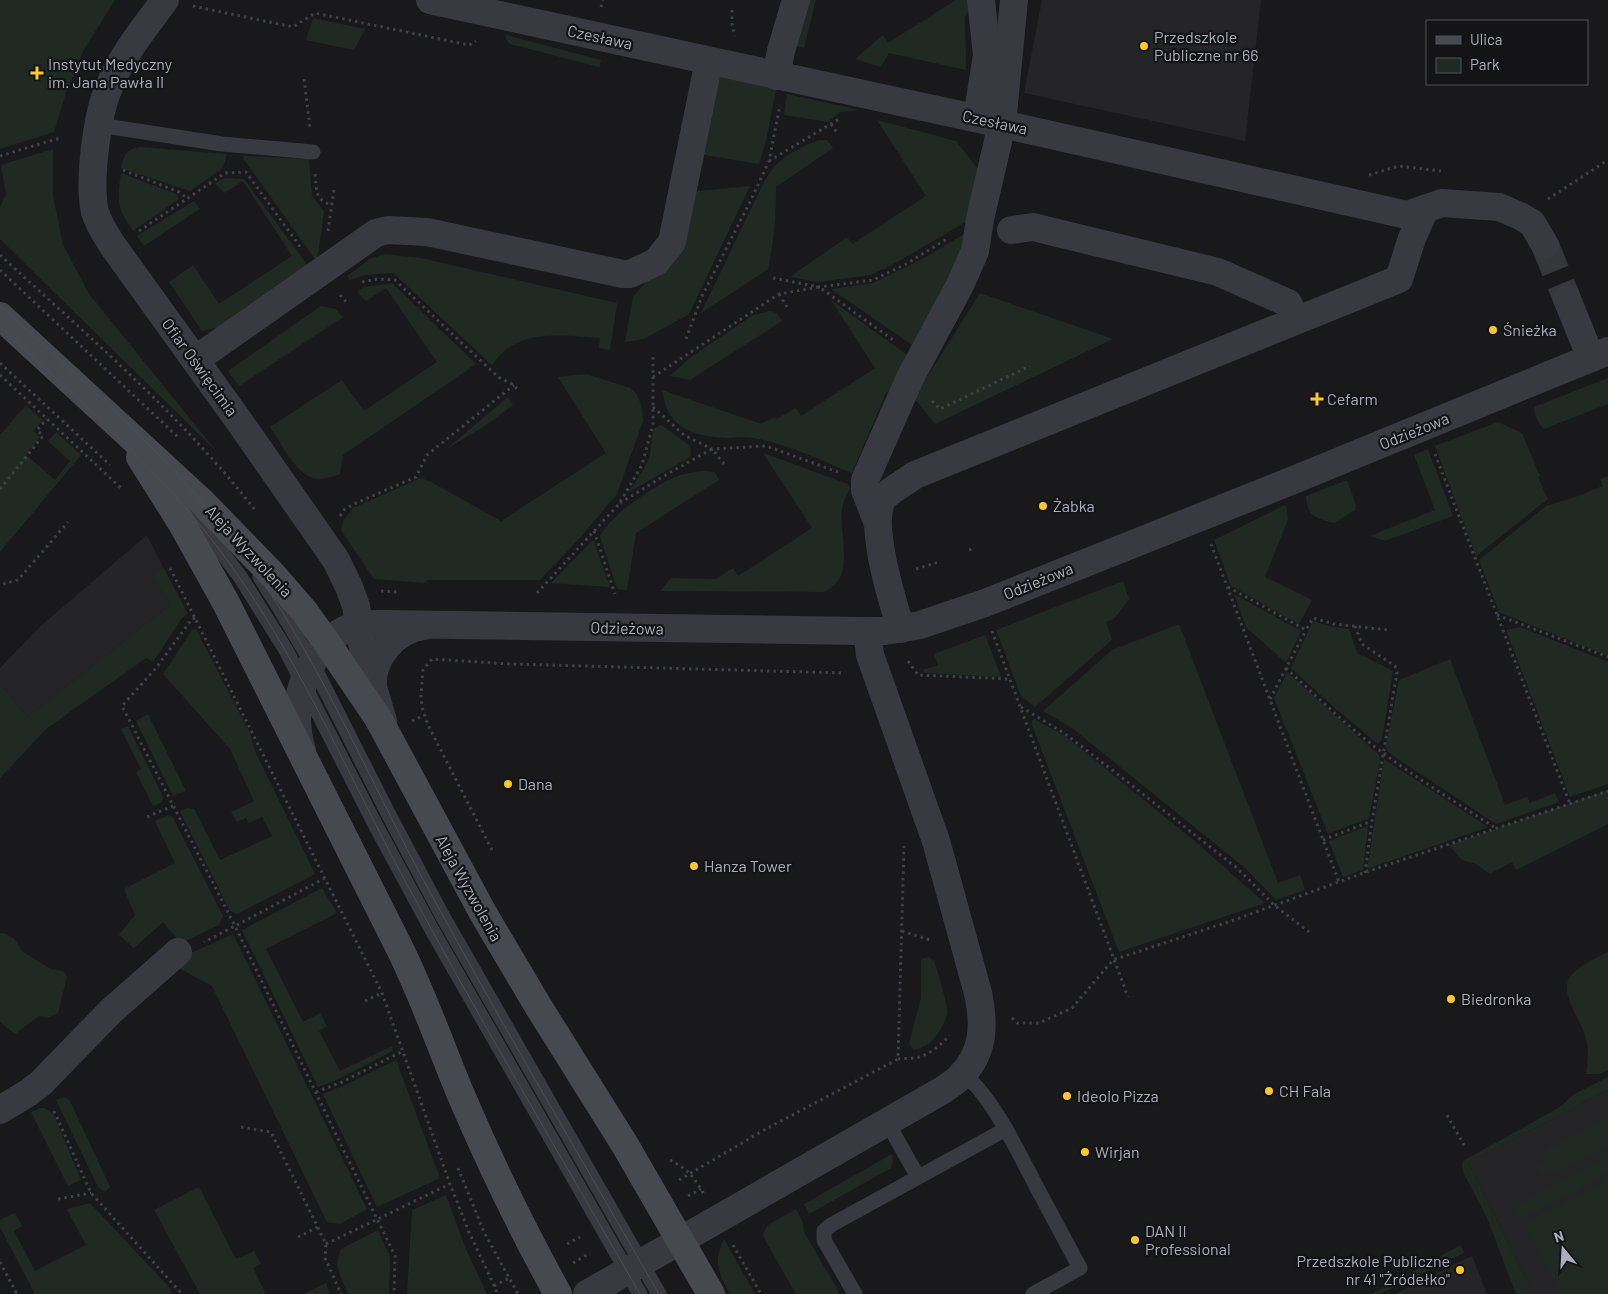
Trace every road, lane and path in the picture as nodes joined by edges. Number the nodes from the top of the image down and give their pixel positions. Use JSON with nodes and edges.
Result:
{"nodes":[{"id":1,"x":430,"y":0,"type":"edge"},
{"id":2,"x":603,"y":0,"type":"edge"},
{"id":3,"x":796,"y":0,"type":"edge"},
{"id":4,"x":981,"y":0,"type":"edge"},
{"id":5,"x":1014,"y":0,"type":"edge"},
{"id":6,"x":176,"y":2,"type":"edge"},
{"id":7,"x":601,"y":8,"type":"dead end"},
{"id":8,"x":732,"y":10,"type":"dead end"},
{"id":9,"x":738,"y":40,"type":"dead end"},
{"id":10,"x":469,"y":45,"type":"dead end"},
{"id":11,"x":709,"y":61,"type":"junction"},
{"id":12,"x":776,"y":76,"type":"junction"},
{"id":13,"x":304,"y":79,"type":"dead end"},
{"id":14,"x":779,"y":111,"type":"dead end"},
{"id":15,"x":841,"y":118,"type":"dead end"},
{"id":16,"x":990,"y":121,"type":"junction"},
{"id":17,"x":831,"y":124,"type":"junction"},
{"id":18,"x":110,"y":127,"type":"junction"},
{"id":19,"x":838,"y":134,"type":"dead end"},
{"id":20,"x":60,"y":138,"type":"dead end"},
{"id":21,"x":313,"y":152,"type":"joint"},
{"id":22,"x":0,"y":156,"type":"edge"},
{"id":23,"x":1608,"y":160,"type":"edge"},
{"id":24,"x":769,"y":161,"type":"junction"},
{"id":25,"x":200,"y":189,"type":"junction"},
{"id":26,"x":318,"y":192,"type":"dead end"},
{"id":27,"x":203,"y":194,"type":"dead end"},
{"id":28,"x":187,"y":198,"type":"junction"},
{"id":29,"x":1541,"y":203,"type":"dead end"},
{"id":30,"x":331,"y":204,"type":"dead end"},
{"id":31,"x":1425,"y":209,"type":"junction"},
{"id":32,"x":980,"y":220,"type":"junction"},
{"id":33,"x":1011,"y":230,"type":"dead end"},
{"id":34,"x":138,"y":231,"type":"dead end"},
{"id":35,"x":1545,"y":245,"type":"tunnel mouth"},
{"id":36,"x":0,"y":255,"type":"edge"},
{"id":37,"x":319,"y":273,"type":"junction"},
{"id":38,"x":773,"y":278,"type":"dead end"},
{"id":39,"x":356,"y":283,"type":"dead end"},
{"id":40,"x":819,"y":287,"type":"junction"},
{"id":41,"x":778,"y":294,"type":"junction"},
{"id":42,"x":1567,"y":299,"type":"tunnel mouth"},
{"id":43,"x":788,"y":306,"type":"dead end"},
{"id":44,"x":0,"y":316,"type":"edge"},
{"id":45,"x":1296,"y":320,"type":"junction"},
{"id":46,"x":889,"y":337,"type":"dead end"},
{"id":47,"x":686,"y":339,"type":"dead end"},
{"id":48,"x":1599,"y":355,"type":"edge"},
{"id":49,"x":653,"y":356,"type":"dead end"},
{"id":50,"x":195,"y":360,"type":"junction"},
{"id":51,"x":0,"y":363,"type":"edge"},
{"id":52,"x":1030,"y":366,"type":"dead end"},
{"id":53,"x":0,"y":375,"type":"edge"},
{"id":54,"x":653,"y":377,"type":"junction"},
{"id":55,"x":514,"y":386,"type":"junction"},
{"id":56,"x":519,"y":392,"type":"dead end"},
{"id":57,"x":927,"y":395,"type":"dead end"},
{"id":58,"x":653,"y":407,"type":"junction"},
{"id":59,"x":47,"y":419,"type":"junction"},
{"id":60,"x":114,"y":421,"type":"junction"},
{"id":61,"x":712,"y":449,"type":"junction"},
{"id":62,"x":1435,"y":453,"type":"dead end"},
{"id":63,"x":141,"y":459,"type":"junction"},
{"id":64,"x":724,"y":465,"type":"dead end"},
{"id":65,"x":115,"y":469,"type":"dead end"},
{"id":66,"x":844,"y":474,"type":"dead end"},
{"id":67,"x":0,"y":489,"type":"edge"},
{"id":68,"x":124,"y":491,"type":"dead end"},
{"id":69,"x":619,"y":504,"type":"junction"},
{"id":70,"x":259,"y":516,"type":"dead end"},
{"id":71,"x":877,"y":521,"type":"junction"},
{"id":72,"x":68,"y":522,"type":"dead end"},
{"id":73,"x":338,"y":522,"type":"dead end"},
{"id":74,"x":594,"y":530,"type":"junction"},
{"id":75,"x":1208,"y":536,"type":"dead end"},
{"id":76,"x":939,"y":562,"type":"dead end"},
{"id":77,"x":169,"y":567,"type":"dead end"},
{"id":78,"x":915,"y":569,"type":"dead end"},
{"id":79,"x":4,"y":584,"type":"dead end"},
{"id":80,"x":1227,"y":586,"type":"junction"},
{"id":81,"x":373,"y":591,"type":"dead end"},
{"id":82,"x":398,"y":592,"type":"dead end"},
{"id":83,"x":537,"y":593,"type":"dead end"},
{"id":84,"x":616,"y":594,"type":"dead end"},
{"id":85,"x":1497,"y":615,"type":"junction"},
{"id":86,"x":195,"y":618,"type":"junction"},
{"id":87,"x":989,"y":623,"type":"dead end"},
{"id":88,"x":360,"y":625,"type":"junction"},
{"id":89,"x":433,"y":625,"type":"junction"},
{"id":90,"x":1355,"y":626,"type":"junction"},
{"id":91,"x":901,"y":629,"type":"junction"},
{"id":92,"x":1306,"y":630,"type":"junction"},
{"id":93,"x":1388,"y":630,"type":"dead end"},
{"id":94,"x":867,"y":631,"type":"junction"},
{"id":95,"x":1608,"y":657,"type":"edge"},
{"id":96,"x":315,"y":663,"type":"junction"},
{"id":97,"x":1286,"y":668,"type":"junction"},
{"id":98,"x":877,"y":673,"type":"junction"},
{"id":99,"x":1010,"y":679,"type":"junction"},
{"id":100,"x":373,"y":691,"type":"junction"},
{"id":101,"x":1270,"y":700,"type":"junction"},
{"id":102,"x":1020,"y":706,"type":"junction"},
{"id":103,"x":387,"y":734,"type":"junction"},
{"id":104,"x":1383,"y":752,"type":"junction"},
{"id":105,"x":311,"y":772,"type":"junction"},
{"id":106,"x":1608,"y":791,"type":"edge"},
{"id":107,"x":1570,"y":804,"type":"junction"},
{"id":108,"x":173,"y":806,"type":"junction"},
{"id":109,"x":147,"y":817,"type":"dead end"},
{"id":110,"x":1372,"y":821,"type":"junction"},
{"id":111,"x":1497,"y":829,"type":"junction"},
{"id":112,"x":905,"y":838,"type":"dead end"},
{"id":113,"x":1323,"y":840,"type":"junction"},
{"id":114,"x":492,"y":850,"type":"dead end"},
{"id":115,"x":1365,"y":873,"type":"junction"},
{"id":116,"x":325,"y":878,"type":"junction"},
{"id":117,"x":1339,"y":882,"type":"junction"},
{"id":118,"x":1274,"y":905,"type":"junction"},
{"id":119,"x":235,"y":926,"type":"junction"},
{"id":120,"x":902,"y":931,"type":"junction"},
{"id":121,"x":1309,"y":932,"type":"dead end"},
{"id":122,"x":209,"y":940,"type":"dead end"},
{"id":123,"x":937,"y":943,"type":"dead end"},
{"id":124,"x":178,"y":952,"type":"dead end"},
{"id":125,"x":1113,"y":960,"type":"junction"},
{"id":126,"x":382,"y":993,"type":"junction"},
{"id":127,"x":1128,"y":997,"type":"dead end"},
{"id":128,"x":365,"y":1001,"type":"dead end"},
{"id":129,"x":1011,"y":1017,"type":"dead end"},
{"id":130,"x":952,"y":1030,"type":"dead end"},
{"id":131,"x":402,"y":1051,"type":"junction"},
{"id":132,"x":898,"y":1059,"type":"junction"},
{"id":133,"x":962,"y":1075,"type":"junction"},
{"id":134,"x":41,"y":1083,"type":"junction"},
{"id":135,"x":316,"y":1092,"type":"junction"},
{"id":136,"x":0,"y":1110,"type":"edge"},
{"id":137,"x":1447,"y":1115,"type":"dead end"},
{"id":138,"x":887,"y":1122,"type":"junction"},
{"id":139,"x":241,"y":1127,"type":"dead end"},
{"id":140,"x":1006,"y":1129,"type":"junction"},
{"id":141,"x":1465,"y":1147,"type":"dead end"},
{"id":142,"x":918,"y":1177,"type":"junction"},
{"id":143,"x":675,"y":1182,"type":"dead end"},
{"id":144,"x":450,"y":1184,"type":"junction"},
{"id":145,"x":701,"y":1189,"type":"dead end"},
{"id":146,"x":91,"y":1193,"type":"junction"},
{"id":147,"x":58,"y":1199,"type":"dead end"},
{"id":148,"x":683,"y":1200,"type":"dead end"},
{"id":149,"x":377,"y":1219,"type":"junction"},
{"id":150,"x":318,"y":1227,"type":"junction"},
{"id":151,"x":298,"y":1237,"type":"dead end"},
{"id":152,"x":680,"y":1240,"type":"junction"},
{"id":153,"x":732,"y":1242,"type":"dead end"},
{"id":154,"x":326,"y":1244,"type":"junction"},
{"id":155,"x":0,"y":1262,"type":"edge"},
{"id":156,"x":516,"y":1274,"type":"dead end"},
{"id":157,"x":636,"y":1276,"type":"edge"},
{"id":158,"x":494,"y":1286,"type":"junction"},
{"id":159,"x":17,"y":1294,"type":"edge"},
{"id":160,"x":182,"y":1294,"type":"edge"},
{"id":161,"x":341,"y":1294,"type":"edge"},
{"id":162,"x":394,"y":1294,"type":"edge"},
{"id":163,"x":498,"y":1294,"type":"edge"},
{"id":164,"x":558,"y":1294,"type":"edge"},
{"id":165,"x":587,"y":1294,"type":"edge"},
{"id":166,"x":659,"y":1294,"type":"edge"},
{"id":167,"x":712,"y":1294,"type":"edge"},
{"id":168,"x":761,"y":1294,"type":"edge"},
{"id":169,"x":855,"y":1294,"type":"edge"},
{"id":170,"x":1033,"y":1294,"type":"edge"}],
"edges":[{"from":1,"to":11,"type":"street","name":"Czesława"},
{"from":2,"to":7,"type":"path"},
{"from":3,"to":12,"type":"street"},
{"from":4,"to":16,"type":"street"},
{"from":5,"to":16,"type":"street"},
{"from":6,"to":10,"type":"path"},
{"from":6,"to":18,"type":"street","name":"Ofiar Oświęcimia"},
{"from":8,"to":9,"type":"path"},
{"from":11,"to":12,"type":"street","name":"Czesława"},
{"from":11,"to":37,"type":"street"},
{"from":12,"to":16,"type":"street","name":"Czesława"},
{"from":13,"to":21,"type":"path"},
{"from":14,"to":24,"type":"path"},
{"from":15,"to":17,"type":"path"},
{"from":16,"to":31,"type":"street","name":"Czesława"},
{"from":16,"to":32,"type":"street"},
{"from":17,"to":19,"type":"path"},
{"from":17,"to":24,"type":"path"},
{"from":18,"to":21,"type":"lane"},
{"from":18,"to":28,"type":"path"},
{"from":18,"to":50,"type":"street","name":"Ofiar Oświęcimia"},
{"from":20,"to":22,"type":"path"},
{"from":23,"to":29,"type":"path"},
{"from":24,"to":47,"type":"path"},
{"from":25,"to":27,"type":"path"},
{"from":25,"to":28,"type":"path"},
{"from":25,"to":37,"type":"path"},
{"from":26,"to":30,"type":"path"},
{"from":28,"to":34,"type":"path"},
{"from":31,"to":35,"type":"street","name":"Czesława"},
{"from":31,"to":45,"type":"street"},
{"from":32,"to":40,"type":"path"},
{"from":32,"to":71,"type":"street"},
{"from":33,"to":45,"type":"street"},
{"from":36,"to":70,"type":"path"},
{"from":37,"to":50,"type":"street"},
{"from":38,"to":40,"type":"path"},
{"from":39,"to":55,"type":"path"},
{"from":40,"to":41,"type":"path"},
{"from":40,"to":46,"type":"path"},
{"from":41,"to":43,"type":"path"},
{"from":41,"to":54,"type":"path"},
{"from":42,"to":48,"type":"street"},
{"from":44,"to":60,"type":"street"},
{"from":45,"to":71,"type":"street"},
{"from":48,"to":91,"type":"street","name":"Odzieżowa"},
{"from":49,"to":54,"type":"path"},
{"from":50,"to":88,"type":"street","name":"Ofiar Oświęcimia"},
{"from":51,"to":65,"type":"path"},
{"from":52,"to":57,"type":"path"},
{"from":53,"to":59,"type":"path"},
{"from":54,"to":58,"type":"path"},
{"from":55,"to":56,"type":"path"},
{"from":55,"to":73,"type":"path"},
{"from":58,"to":61,"type":"path"},
{"from":58,"to":69,"type":"path"},
{"from":59,"to":67,"type":"path"},
{"from":59,"to":68,"type":"path"},
{"from":60,"to":63,"type":"street"},
{"from":60,"to":96,"type":"street","name":"Aleja Wyzwolenia"},
{"from":61,"to":64,"type":"path"},
{"from":61,"to":66,"type":"path"},
{"from":61,"to":69,"type":"path"},
{"from":62,"to":85,"type":"path"},
{"from":63,"to":96,"type":"lane"},
{"from":63,"to":105,"type":"street","name":"Aleja Wyzwolenia"},
{"from":69,"to":74,"type":"path"},
{"from":71,"to":91,"type":"street"},
{"from":72,"to":79,"type":"path"},
{"from":74,"to":83,"type":"path"},
{"from":74,"to":84,"type":"path"},
{"from":75,"to":80,"type":"path"},
{"from":76,"to":78,"type":"path"},
{"from":77,"to":86,"type":"path"},
{"from":80,"to":92,"type":"path"},
{"from":80,"to":101,"type":"path"},
{"from":81,"to":82,"type":"path"},
{"from":85,"to":95,"type":"path"},
{"from":85,"to":107,"type":"path"},
{"from":86,"to":108,"type":"path"},
{"from":86,"to":116,"type":"path"},
{"from":87,"to":99,"type":"path"},
{"from":88,"to":89,"type":"street","name":"Odzieżowa"},
{"from":88,"to":96,"type":"street","name":"Odzieżowa"},
{"from":88,"to":100,"type":"street","name":"Ofiar Oświęcimia"},
{"from":89,"to":94,"type":"street","name":"Odzieżowa"},
{"from":89,"to":100,"type":"street","name":"Odzieżowa"},
{"from":90,"to":92,"type":"path"},
{"from":90,"to":93,"type":"path"},
{"from":90,"to":104,"type":"path"},
{"from":91,"to":94,"type":"street","name":"Odzieżowa"},
{"from":92,"to":97,"type":"path"},
{"from":94,"to":98,"type":"street"},
{"from":96,"to":103,"type":"street","name":"Aleja Wyzwolenia"},
{"from":96,"to":105,"type":"street"},
{"from":96,"to":157,"type":"lane"},
{"from":96,"to":157,"type":"lane"},
{"from":97,"to":101,"type":"path"},
{"from":97,"to":104,"type":"path"},
{"from":98,"to":99,"type":"path"},
{"from":98,"to":114,"type":"path"},
{"from":98,"to":133,"type":"street"},
{"from":99,"to":102,"type":"path"},
{"from":100,"to":103,"type":"street","name":"Ofiar Oświęcimia"},
{"from":101,"to":113,"type":"path"},
{"from":102,"to":118,"type":"path"},
{"from":102,"to":125,"type":"path"},
{"from":103,"to":152,"type":"street","name":"Aleja Wyzwolenia"},
{"from":104,"to":110,"type":"path"},
{"from":104,"to":111,"type":"path"},
{"from":105,"to":164,"type":"street","name":"Aleja Wyzwolenia"},
{"from":106,"to":107,"type":"path"},
{"from":107,"to":111,"type":"path"},
{"from":108,"to":109,"type":"path"},
{"from":108,"to":119,"type":"path"},
{"from":110,"to":113,"type":"path"},
{"from":110,"to":115,"type":"path"},
{"from":111,"to":115,"type":"path"},
{"from":112,"to":120,"type":"path"},
{"from":113,"to":117,"type":"path"},
{"from":115,"to":117,"type":"path"},
{"from":116,"to":119,"type":"path"},
{"from":116,"to":126,"type":"path"},
{"from":117,"to":118,"type":"path"},
{"from":118,"to":121,"type":"path"},
{"from":118,"to":125,"type":"path"},
{"from":119,"to":122,"type":"path"},
{"from":119,"to":135,"type":"path"},
{"from":120,"to":123,"type":"path"},
{"from":120,"to":132,"type":"path"},
{"from":124,"to":134,"type":"street"},
{"from":125,"to":127,"type":"path"},
{"from":125,"to":129,"type":"path"},
{"from":126,"to":128,"type":"path"},
{"from":126,"to":131,"type":"path"},
{"from":130,"to":132,"type":"path"},
{"from":131,"to":135,"type":"path"},
{"from":131,"to":144,"type":"path"},
{"from":132,"to":143,"type":"path"},
{"from":133,"to":138,"type":"street"},
{"from":133,"to":140,"type":"lane"},
{"from":134,"to":136,"type":"street"},
{"from":134,"to":146,"type":"path"},
{"from":135,"to":149,"type":"path"},
{"from":137,"to":141,"type":"path"},
{"from":138,"to":142,"type":"lane"},
{"from":138,"to":152,"type":"street"},
{"from":139,"to":150,"type":"path"},
{"from":140,"to":142,"type":"lane"},
{"from":140,"to":170,"type":"lane"},
{"from":142,"to":169,"type":"lane"},
{"from":144,"to":149,"type":"path"},
{"from":144,"to":158,"type":"path"},
{"from":145,"to":148,"type":"path"},
{"from":146,"to":147,"type":"path"},
{"from":146,"to":160,"type":"path"},
{"from":149,"to":154,"type":"path"},
{"from":149,"to":162,"type":"path"},
{"from":150,"to":151,"type":"path"},
{"from":150,"to":154,"type":"path"},
{"from":152,"to":157,"type":"street"},
{"from":152,"to":167,"type":"street","name":"Aleja Wyzwolenia"},
{"from":153,"to":168,"type":"path"},
{"from":154,"to":161,"type":"path"},
{"from":155,"to":159,"type":"path"},
{"from":156,"to":158,"type":"path"},
{"from":157,"to":165,"type":"street"},
{"from":157,"to":166,"type":"lane"},
{"from":158,"to":163,"type":"path"}]}
